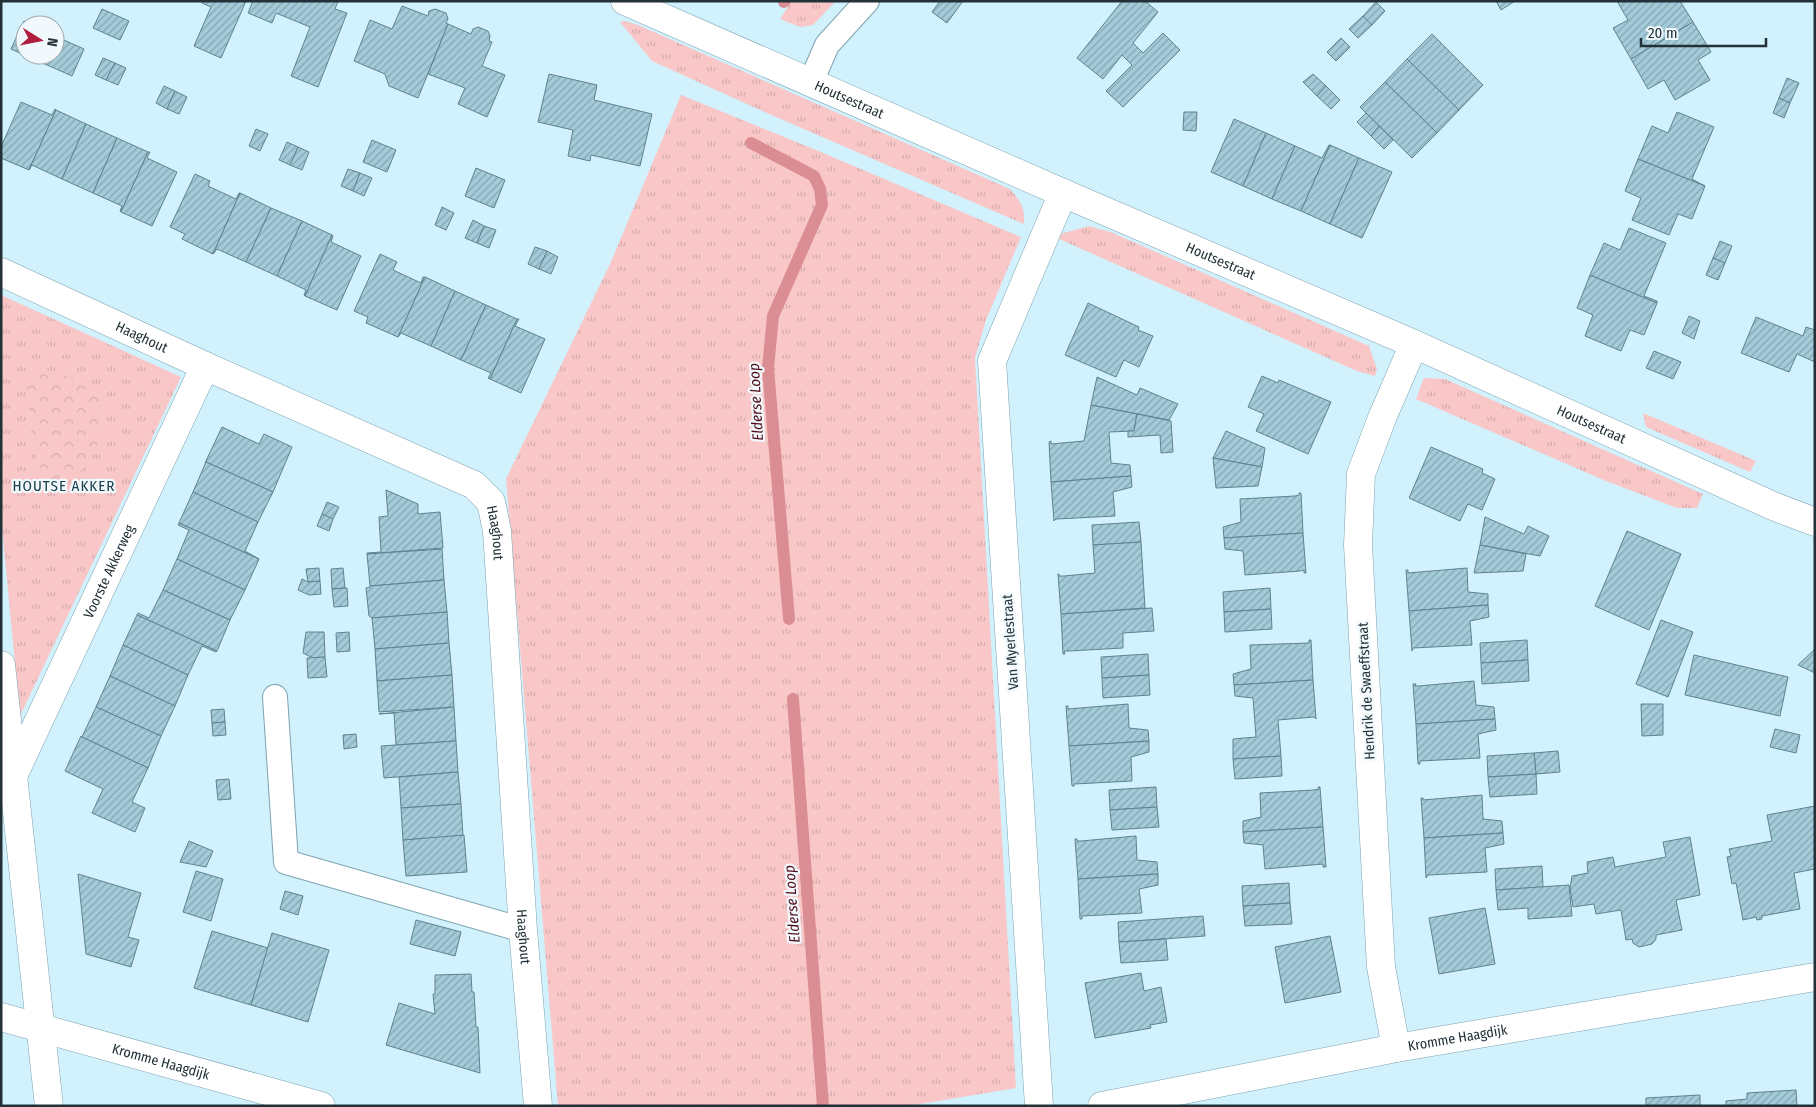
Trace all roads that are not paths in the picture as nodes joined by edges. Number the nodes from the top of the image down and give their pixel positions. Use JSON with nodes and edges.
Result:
{"nodes":[{"id":1,"x":625,"y":1,"type":"edge"},
{"id":2,"x":866,"y":1,"type":"edge"},
{"id":3,"x":811,"y":82,"type":"junction"},
{"id":4,"x":1063,"y":193,"type":"junction"},
{"id":5,"x":1,"y":272,"type":"edge"},
{"id":6,"x":1414,"y":344,"type":"junction"},
{"id":7,"x":205,"y":366,"type":"junction"},
{"id":8,"x":1815,"y":522,"type":"edge"},
{"id":9,"x":1,"y":666,"type":"edge"},
{"id":10,"x":275,"y":697,"type":"dead end"},
{"id":11,"x":13,"y":776,"type":"junction"},
{"id":12,"x":523,"y":930,"type":"junction"},
{"id":13,"x":1815,"y":977,"type":"edge"},
{"id":14,"x":1,"y":1017,"type":"edge"},
{"id":15,"x":42,"y":1029,"type":"junction"},
{"id":16,"x":1396,"y":1048,"type":"junction"},
{"id":17,"x":49,"y":1106,"type":"edge"},
{"id":18,"x":321,"y":1106,"type":"edge"},
{"id":19,"x":538,"y":1106,"type":"edge"},
{"id":20,"x":1039,"y":1106,"type":"edge"},
{"id":21,"x":1102,"y":1106,"type":"edge"}],
"edges":[{"from":1,"to":3,"type":"street","name":"Houtsestraat"},
{"from":2,"to":3,"type":"lane"},
{"from":3,"to":4,"type":"street","name":"Houtsestraat"},
{"from":4,"to":6,"type":"street","name":"Houtsestraat"},
{"from":4,"to":20,"type":"street","name":"Van Myerlestraat"},
{"from":5,"to":7,"type":"street","name":"Haaghout"},
{"from":6,"to":8,"type":"street","name":"Houtsestraat"},
{"from":6,"to":16,"type":"street","name":"Hendrik de Swaeffstraat"},
{"from":7,"to":11,"type":"street","name":"Voorste Akkerweg"},
{"from":7,"to":12,"type":"street","name":"Haaghout"},
{"from":9,"to":11,"type":"street"},
{"from":10,"to":12,"type":"lane"},
{"from":11,"to":15,"type":"street"},
{"from":12,"to":19,"type":"street","name":"Haaghout"},
{"from":13,"to":16,"type":"street","name":"Kromme Haagdijk"},
{"from":14,"to":15,"type":"street","name":"Kromme Haagdijk"},
{"from":15,"to":17,"type":"street"},
{"from":15,"to":18,"type":"street","name":"Kromme Haagdijk"},
{"from":16,"to":21,"type":"street","name":"Kromme Haagdijk"}]}
